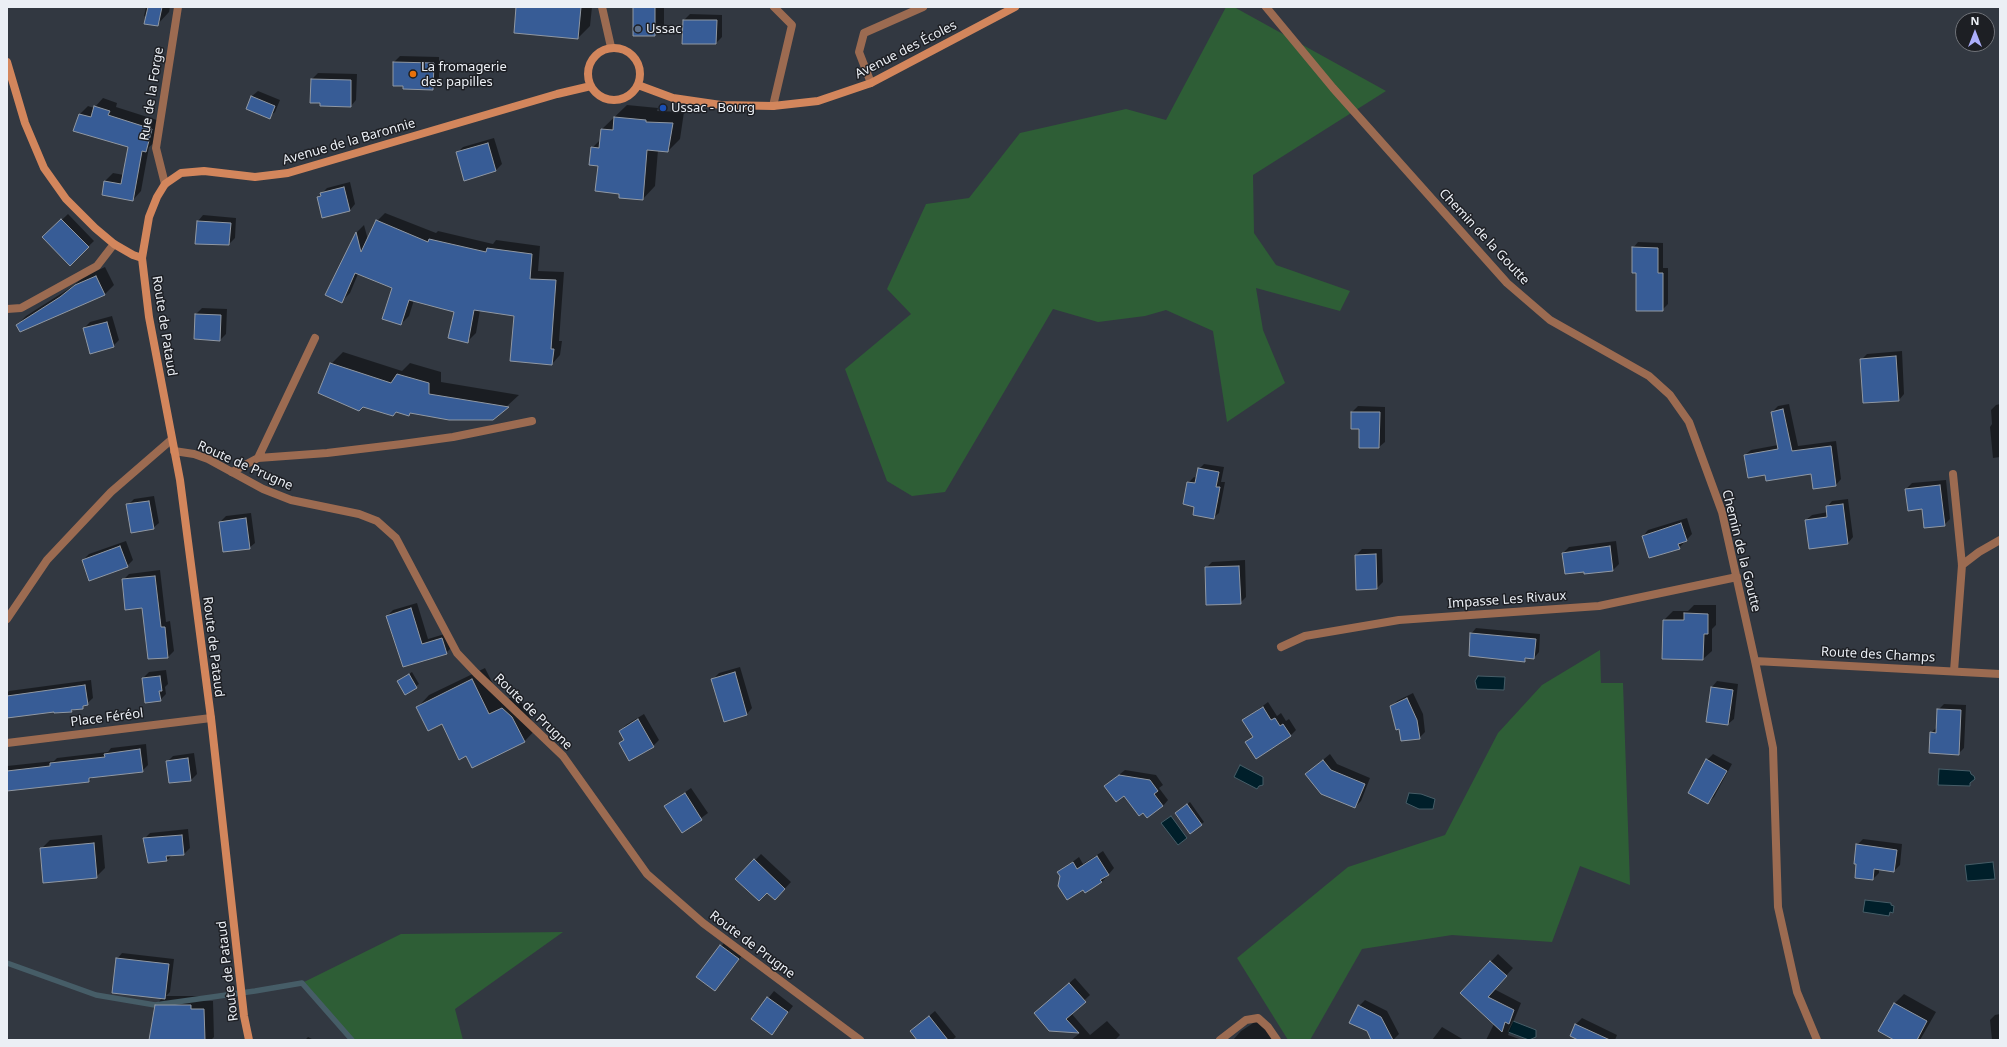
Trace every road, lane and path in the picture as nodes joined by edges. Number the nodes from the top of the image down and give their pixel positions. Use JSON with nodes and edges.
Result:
{"nodes":[{"id":1,"x":178,"y":7,"type":"edge"},
{"id":2,"x":602,"y":7,"type":"edge"},
{"id":3,"x":774,"y":7,"type":"edge"},
{"id":4,"x":923,"y":7,"type":"edge"},
{"id":5,"x":1015,"y":7,"type":"edge"},
{"id":6,"x":1266,"y":7,"type":"edge"},
{"id":7,"x":611,"y":47,"type":"junction"},
{"id":8,"x":7,"y":62,"type":"edge"},
{"id":9,"x":871,"y":83,"type":"junction"},
{"id":10,"x":638,"y":85,"type":"junction"},
{"id":11,"x":591,"y":86,"type":"junction"},
{"id":12,"x":773,"y":106,"type":"junction"},
{"id":13,"x":165,"y":184,"type":"junction"},
{"id":14,"x":114,"y":244,"type":"junction"},
{"id":15,"x":142,"y":258,"type":"junction"},
{"id":16,"x":7,"y":309,"type":"edge"},
{"id":17,"x":315,"y":338,"type":"dead end"},
{"id":18,"x":532,"y":422,"type":"dead end"},
{"id":19,"x":171,"y":440,"type":"junction"},
{"id":20,"x":174,"y":450,"type":"junction"},
{"id":21,"x":258,"y":458,"type":"junction"},
{"id":22,"x":232,"y":472,"type":"junction"},
{"id":23,"x":1954,"y":474,"type":"dead end"},
{"id":24,"x":2000,"y":540,"type":"edge"},
{"id":25,"x":1962,"y":565,"type":"junction"},
{"id":26,"x":1737,"y":577,"type":"junction"},
{"id":27,"x":7,"y":619,"type":"edge"},
{"id":28,"x":1281,"y":648,"type":"dead end"},
{"id":29,"x":1756,"y":660,"type":"junction"},
{"id":30,"x":1954,"y":672,"type":"junction"},
{"id":31,"x":2000,"y":674,"type":"edge"},
{"id":32,"x":211,"y":718,"type":"junction"},
{"id":33,"x":7,"y":743,"type":"edge"},
{"id":34,"x":249,"y":1040,"type":"edge"},
{"id":35,"x":860,"y":1040,"type":"edge"},
{"id":36,"x":1220,"y":1040,"type":"edge"},
{"id":37,"x":1277,"y":1040,"type":"edge"},
{"id":38,"x":1817,"y":1040,"type":"edge"}],
"edges":[{"from":1,"to":13,"type":"street","name":"Rue de la Forge"},
{"from":2,"to":7,"type":"street"},
{"from":3,"to":12,"type":"street"},
{"from":4,"to":9,"type":"street"},
{"from":5,"to":9,"type":"street","name":"Avenue des Écoles"},
{"from":6,"to":26,"type":"street","name":"Chemin de la Goutte"},
{"from":7,"to":10,"type":"street"},
{"from":7,"to":11,"type":"street"},
{"from":8,"to":14,"type":"street"},
{"from":9,"to":12,"type":"street","name":"Avenue des Écoles"},
{"from":10,"to":11,"type":"street"},
{"from":10,"to":12,"type":"street","name":"Avenue des Écoles"},
{"from":11,"to":13,"type":"street","name":"Avenue de la Baronnie"},
{"from":13,"to":15,"type":"street","name":"Avenue de la Baronnie"},
{"from":14,"to":15,"type":"street"},
{"from":14,"to":16,"type":"street"},
{"from":15,"to":19,"type":"street","name":"Route de Pataud"},
{"from":17,"to":21,"type":"street"},
{"from":18,"to":21,"type":"street"},
{"from":19,"to":20,"type":"street","name":"Route de Pataud"},
{"from":19,"to":27,"type":"street"},
{"from":20,"to":22,"type":"street","name":"Route de Prugne"},
{"from":20,"to":32,"type":"street","name":"Route de Pataud"},
{"from":21,"to":22,"type":"street"},
{"from":22,"to":35,"type":"street","name":"Route de Prugne"},
{"from":23,"to":25,"type":"street"},
{"from":24,"to":25,"type":"street"},
{"from":25,"to":30,"type":"street"},
{"from":26,"to":28,"type":"street","name":"Impasse Les Rivaux"},
{"from":26,"to":29,"type":"street","name":"Chemin de la Goutte"},
{"from":29,"to":30,"type":"street","name":"Route des Champs"},
{"from":29,"to":38,"type":"street","name":"Chemin de la Goutte"},
{"from":30,"to":31,"type":"street","name":"Route des Champs"},
{"from":32,"to":33,"type":"street","name":"Place Féréol"},
{"from":32,"to":34,"type":"street","name":"Route de Pataud"},
{"from":36,"to":37,"type":"street"}]}
